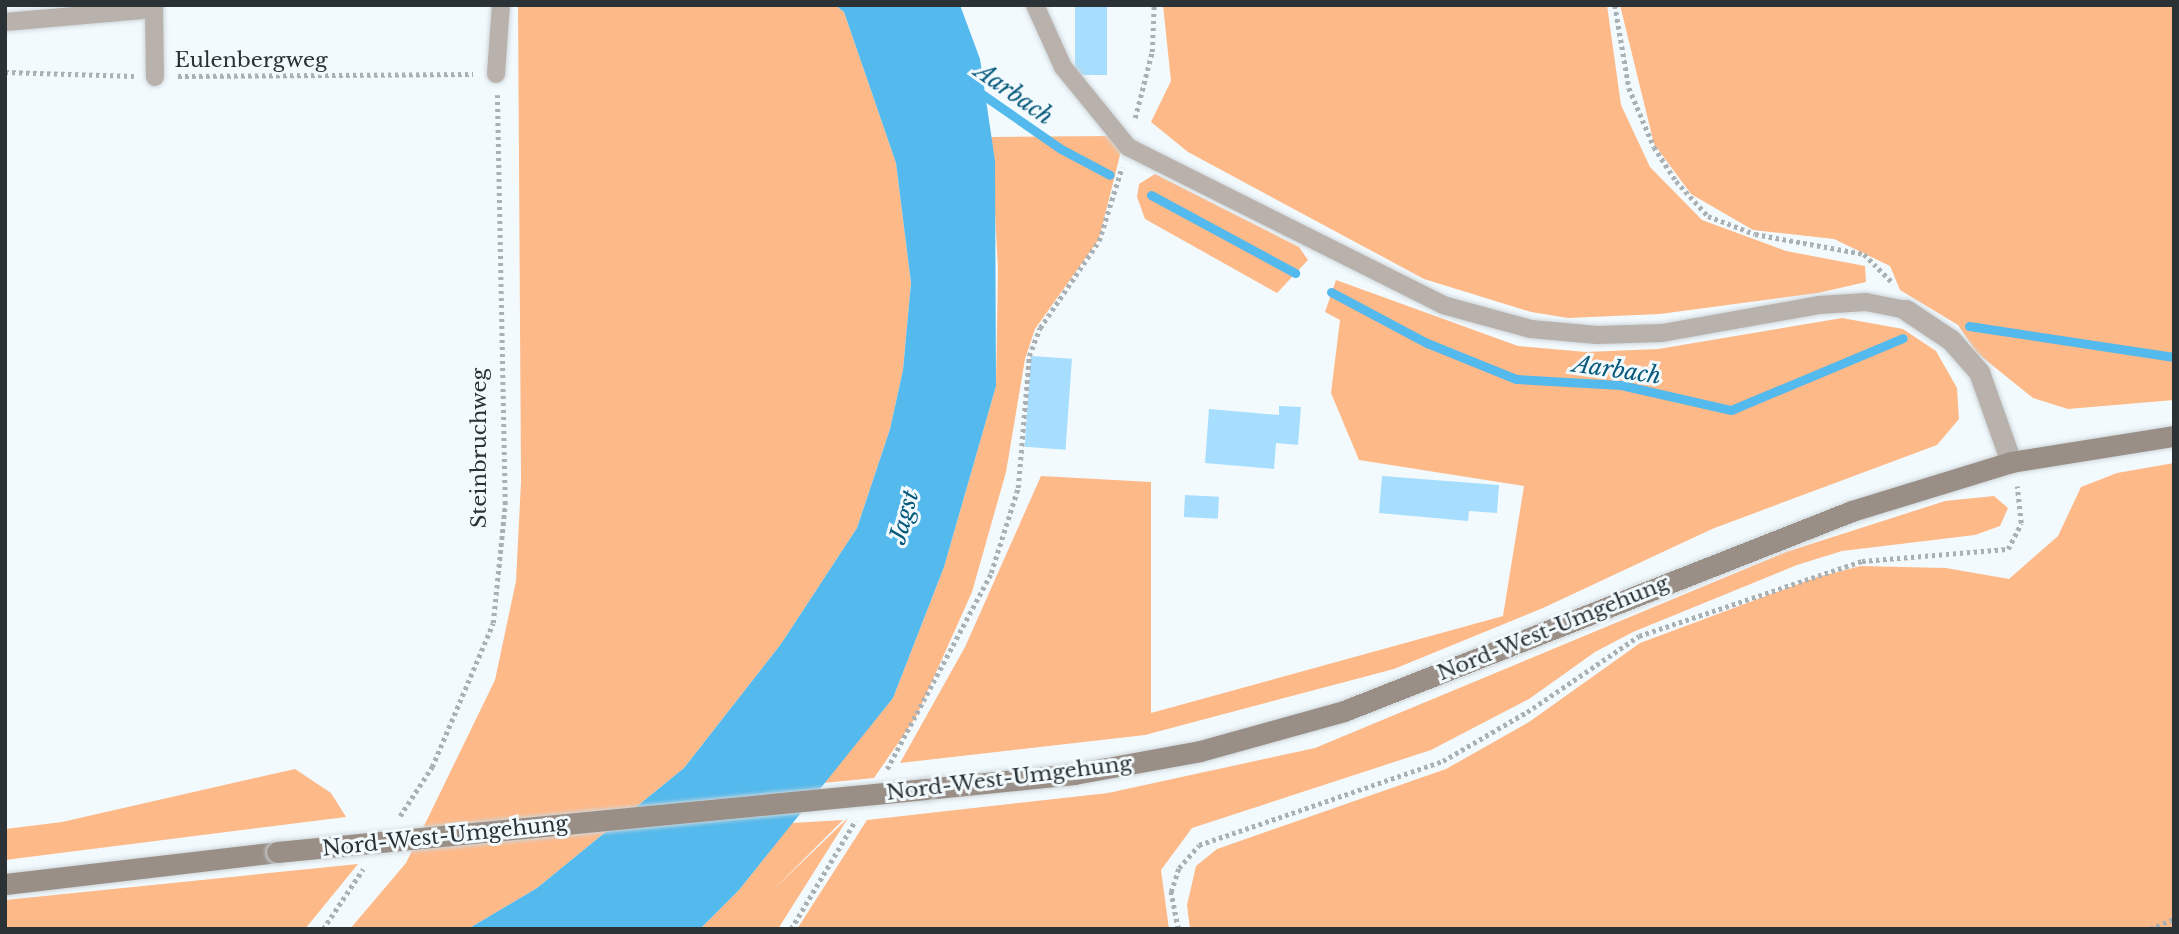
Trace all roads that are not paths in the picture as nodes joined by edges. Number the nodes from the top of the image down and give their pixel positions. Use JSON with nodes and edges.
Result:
{"nodes":[{"id":1,"x":501,"y":5,"type":"edge"},
{"id":2,"x":1035,"y":5,"type":"edge"},
{"id":3,"x":5,"y":23,"type":"edge"},
{"id":4,"x":496,"y":74,"type":"road end"},
{"id":5,"x":155,"y":77,"type":"road end"},
{"id":6,"x":1906,"y":310,"type":"joint"},
{"id":7,"x":2174,"y":436,"type":"edge"},
{"id":8,"x":2011,"y":462,"type":"junction"},
{"id":9,"x":5,"y":884,"type":"edge"}],
"edges":[{"from":1,"to":4,"type":"lane"},
{"from":2,"to":6,"type":"lane"},
{"from":3,"to":5,"type":"lane"},
{"from":6,"to":8,"type":"street"},
{"from":7,"to":8,"type":"main road","name":"Nord-West-Umgehung"},
{"from":8,"to":9,"type":"main road","name":"Nord-West-Umgehung","bridge":true}]}
